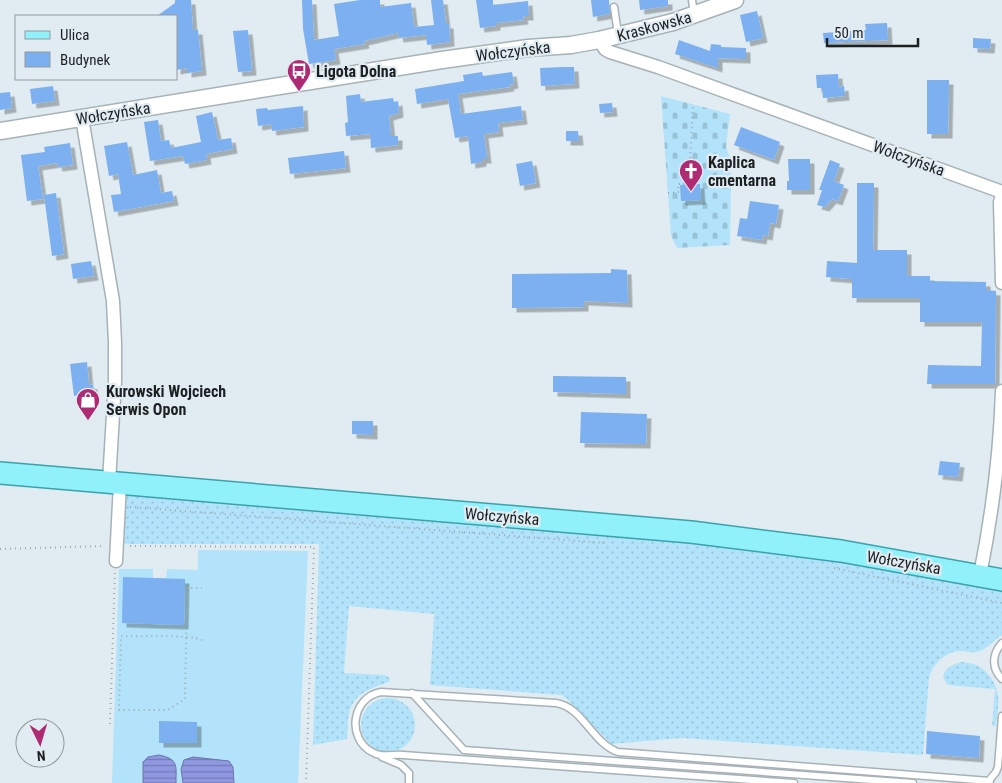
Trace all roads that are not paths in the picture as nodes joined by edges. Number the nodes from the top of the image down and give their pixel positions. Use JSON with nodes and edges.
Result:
{"nodes":[{"id":1,"x":735,"y":0,"type":"edge"},
{"id":2,"x":614,"y":7,"type":"dead end"},
{"id":3,"x":693,"y":8,"type":"edge"},
{"id":4,"x":618,"y":36,"type":"junction"},
{"id":5,"x":600,"y":40,"type":"junction"},
{"id":6,"x":82,"y":118,"type":"junction"},
{"id":7,"x":0,"y":131,"type":"edge"},
{"id":8,"x":1002,"y":192,"type":"edge"},
{"id":9,"x":1002,"y":196,"type":"edge"},
{"id":10,"x":1002,"y":283,"type":"edge"},
{"id":11,"x":1002,"y":391,"type":"edge"},
{"id":12,"x":0,"y":473,"type":"edge"},
{"id":13,"x":114,"y":482,"type":"junction"},
{"id":14,"x":116,"y":561,"type":"road end"},
{"id":15,"x":980,"y":576,"type":"junction"},
{"id":16,"x":1002,"y":580,"type":"edge"},
{"id":17,"x":1002,"y":643,"type":"edge"},
{"id":18,"x":1002,"y":679,"type":"edge"},
{"id":19,"x":412,"y":693,"type":"junction"},
{"id":20,"x":1002,"y":716,"type":"edge"},
{"id":21,"x":379,"y":755,"type":"junction"},
{"id":22,"x":988,"y":782,"type":"edge"},
{"id":23,"x":409,"y":783,"type":"edge"},
{"id":24,"x":794,"y":783,"type":"edge"},
{"id":25,"x":913,"y":783,"type":"edge"}],
"edges":[{"from":1,"to":3,"type":"street","name":"Kraskowska"},
{"from":2,"to":4,"type":"lane"},
{"from":3,"to":4,"type":"street","name":"Kraskowska"},
{"from":4,"to":5,"type":"street","name":"Kraskowska"},
{"from":5,"to":6,"type":"street","name":"Wołczyńska"},
{"from":5,"to":8,"type":"street","name":"Wołczyńska"},
{"from":6,"to":7,"type":"street","name":"Wołczyńska"},
{"from":6,"to":13,"type":"street"},
{"from":9,"to":10,"type":"street"},
{"from":11,"to":15,"type":"street"},
{"from":12,"to":13,"type":"main road","name":"Wołczyńska"},
{"from":13,"to":14,"type":"street"},
{"from":13,"to":15,"type":"main road","name":"Wołczyńska"},
{"from":15,"to":16,"type":"main road","name":"Wołczyńska"},
{"from":17,"to":18,"type":"lane"},
{"from":19,"to":21,"type":"lane"},
{"from":19,"to":22,"type":"lane"},
{"from":19,"to":25,"type":"lane"},
{"from":20,"to":22,"type":"lane"},
{"from":21,"to":23,"type":"lane"},
{"from":21,"to":24,"type":"lane"}]}
